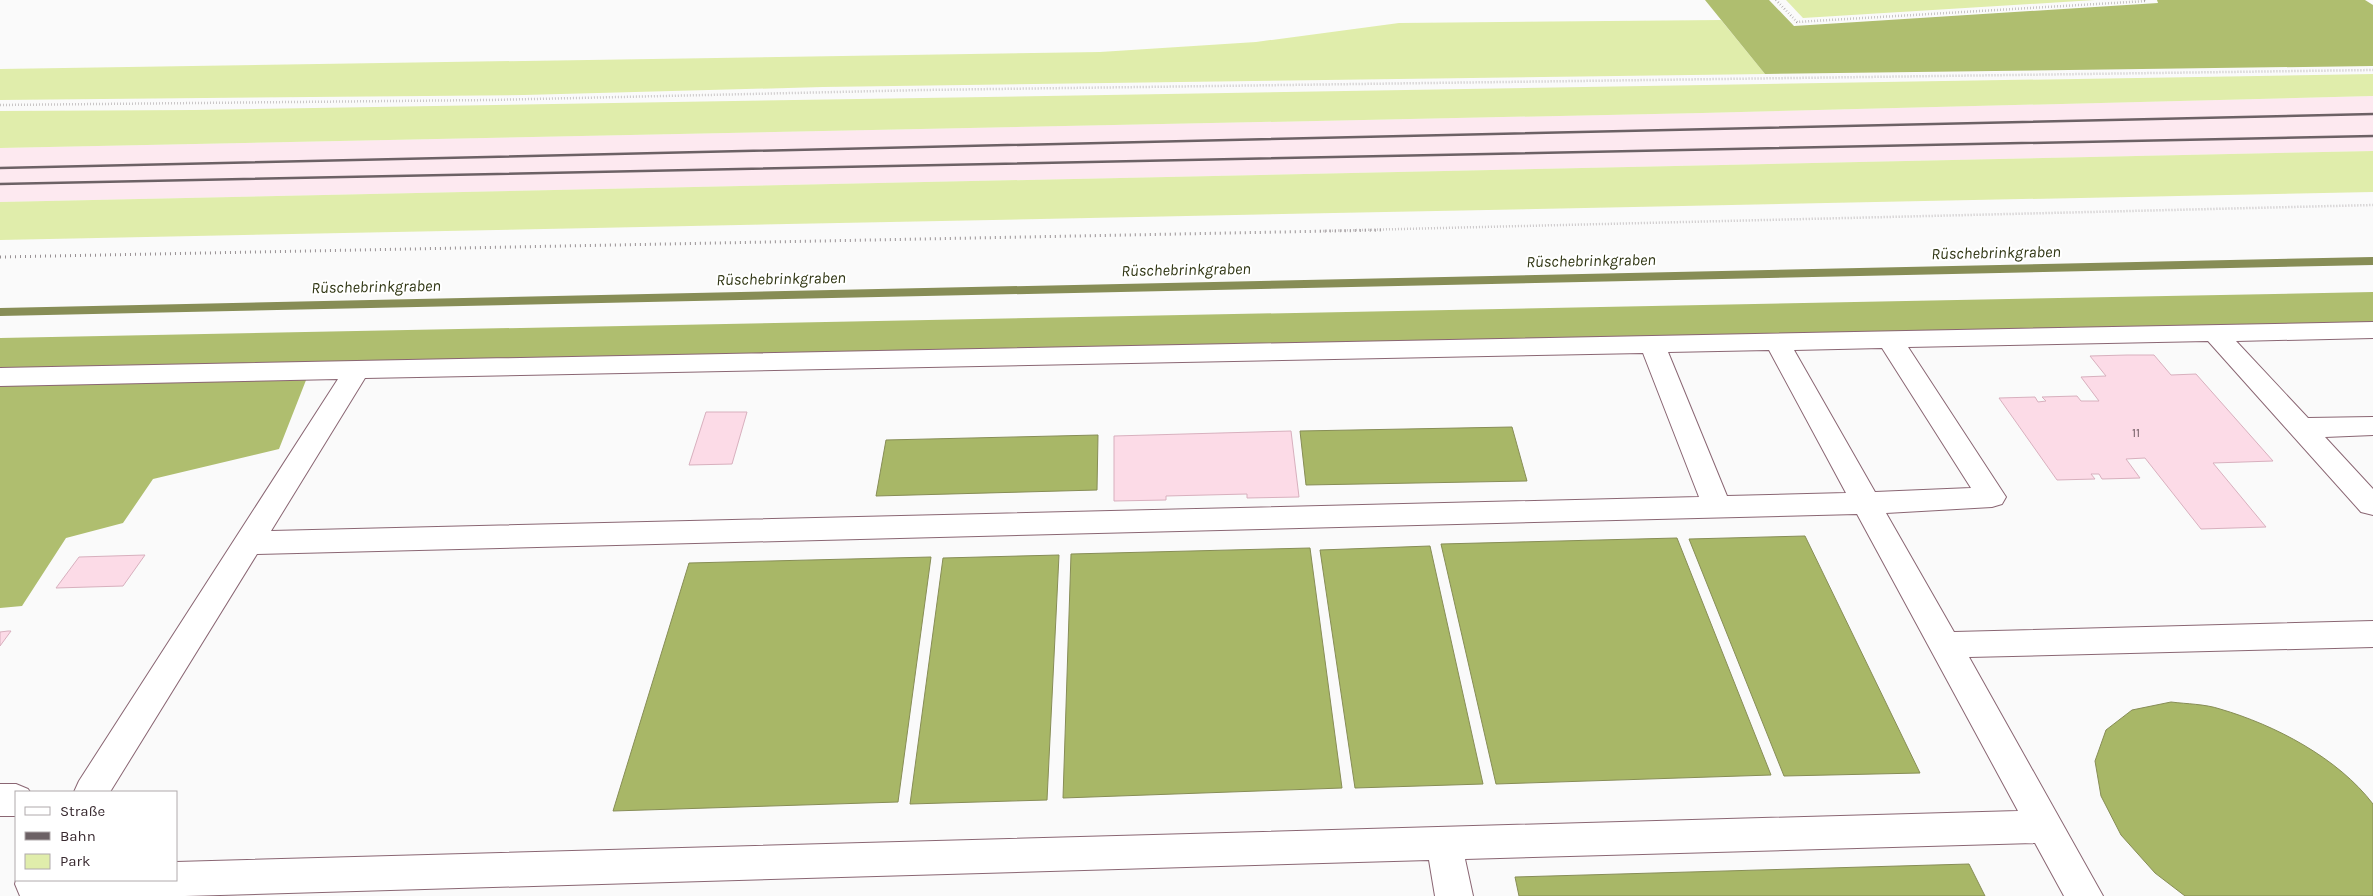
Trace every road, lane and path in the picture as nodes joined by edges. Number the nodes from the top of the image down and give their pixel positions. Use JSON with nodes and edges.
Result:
{"nodes":[{"id":1,"x":1776,"y":0,"type":"edge"},
{"id":2,"x":2144,"y":0,"type":"edge"},
{"id":3,"x":2373,"y":70,"type":"edge"},
{"id":4,"x":0,"y":105,"type":"edge"},
{"id":5,"x":2373,"y":205,"type":"edge"},
{"id":6,"x":0,"y":257,"type":"edge"},
{"id":7,"x":2373,"y":330,"type":"edge"},
{"id":8,"x":2215,"y":333,"type":"junction"},
{"id":9,"x":1890,"y":340,"type":"junction"},
{"id":10,"x":1777,"y":342,"type":"junction"},
{"id":11,"x":1652,"y":344,"type":"junction"},
{"id":12,"x":357,"y":370,"type":"junction"},
{"id":13,"x":0,"y":377,"type":"edge"},
{"id":14,"x":2373,"y":426,"type":"edge"},
{"id":15,"x":2300,"y":428,"type":"junction"},
{"id":16,"x":1866,"y":503,"type":"junction"},
{"id":17,"x":2371,"y":505,"type":"dead end"},
{"id":18,"x":1717,"y":506,"type":"junction"},
{"id":19,"x":250,"y":543,"type":"junction"},
{"id":20,"x":2373,"y":634,"type":"edge"},
{"id":21,"x":1945,"y":645,"type":"junction"},
{"id":22,"x":92,"y":791,"type":"edge"},
{"id":23,"x":0,"y":800,"type":"edge"},
{"id":24,"x":15,"y":800,"type":"edge"},
{"id":25,"x":2046,"y":826,"type":"junction"},
{"id":26,"x":1444,"y":843,"type":"junction"},
{"id":27,"x":178,"y":880,"type":"edge"},
{"id":28,"x":145,"y":881,"type":"edge"},
{"id":29,"x":31,"y":886,"type":"edge"},
{"id":30,"x":1454,"y":896,"type":"edge"},
{"id":31,"x":2084,"y":896,"type":"edge"}],
"edges":[{"from":1,"to":2,"type":"path"},
{"from":3,"to":4,"type":"path"},
{"from":5,"to":6,"type":"path"},
{"from":7,"to":8,"type":"lane"},
{"from":8,"to":9,"type":"lane"},
{"from":8,"to":15,"type":"lane"},
{"from":9,"to":10,"type":"lane"},
{"from":9,"to":16,"type":"lane"},
{"from":10,"to":11,"type":"lane"},
{"from":10,"to":16,"type":"lane"},
{"from":11,"to":12,"type":"lane"},
{"from":11,"to":18,"type":"lane"},
{"from":12,"to":13,"type":"lane"},
{"from":12,"to":19,"type":"lane"},
{"from":14,"to":15,"type":"lane"},
{"from":15,"to":17,"type":"lane"},
{"from":16,"to":18,"type":"lane"},
{"from":16,"to":21,"type":"lane"},
{"from":18,"to":19,"type":"lane"},
{"from":19,"to":22,"type":"lane"},
{"from":20,"to":21,"type":"lane"},
{"from":21,"to":25,"type":"lane"},
{"from":23,"to":24,"type":"lane"},
{"from":25,"to":26,"type":"lane"},
{"from":25,"to":31,"type":"lane"},
{"from":26,"to":27,"type":"lane"},
{"from":26,"to":30,"type":"lane"},
{"from":28,"to":29,"type":"lane"}]}
